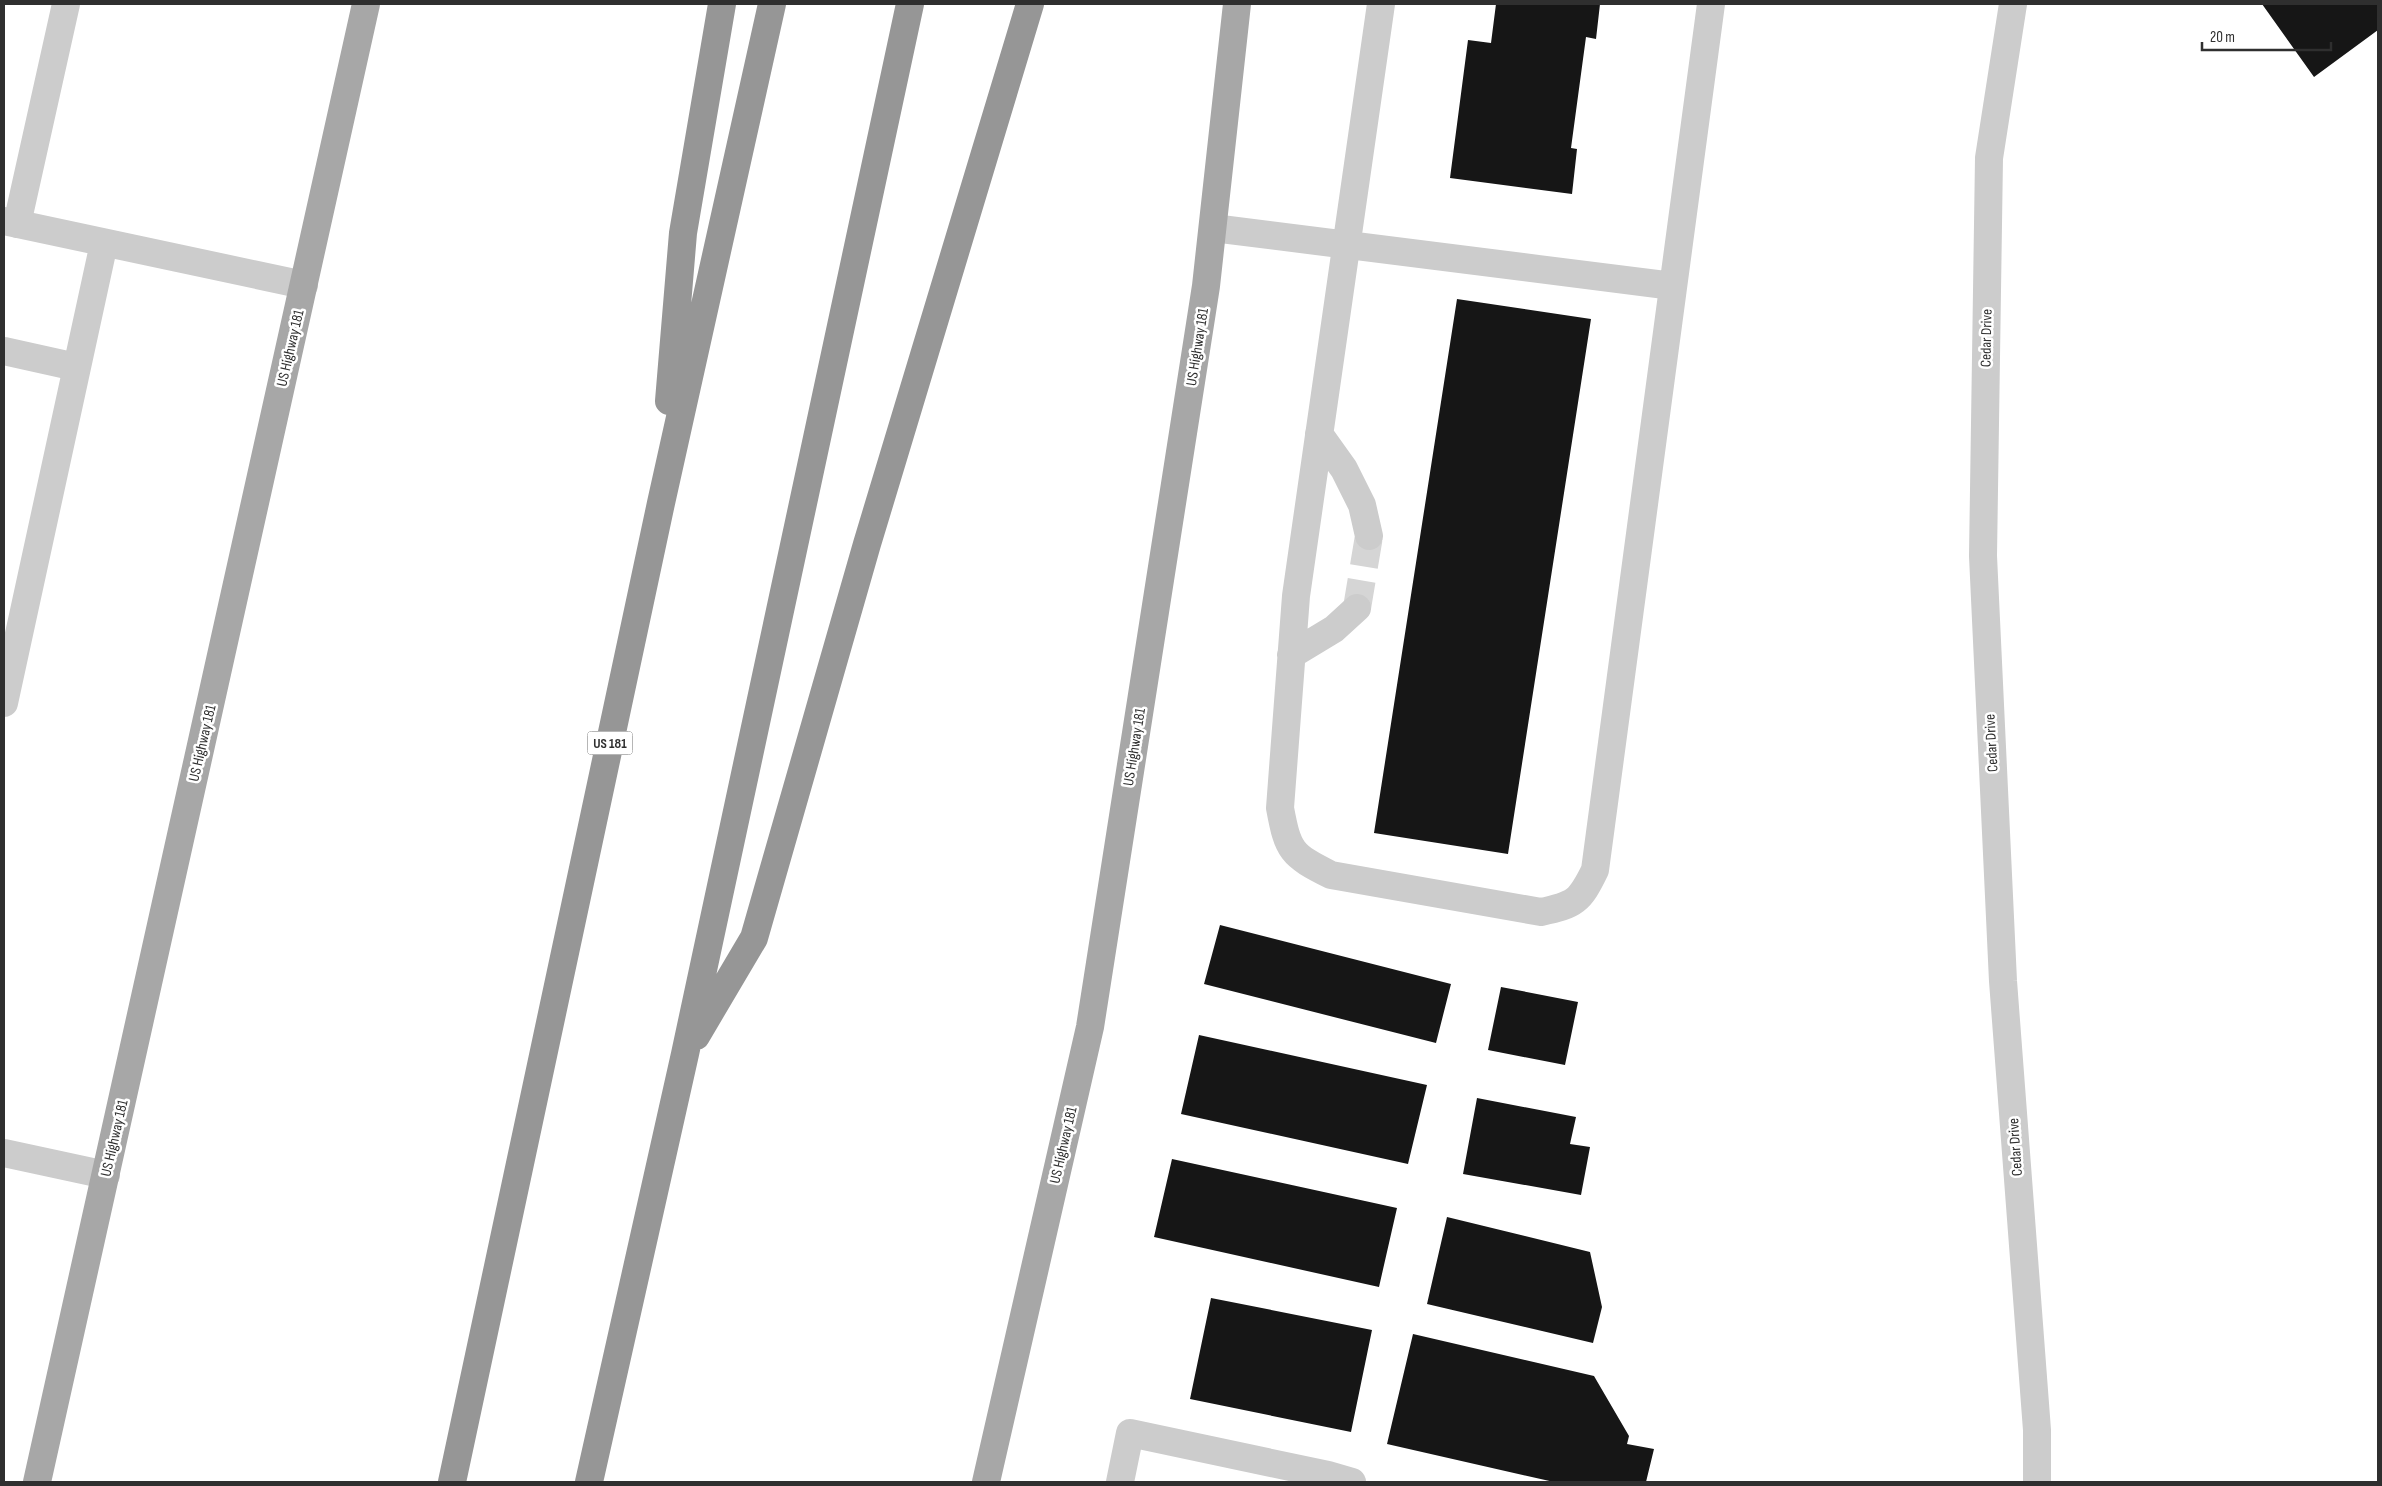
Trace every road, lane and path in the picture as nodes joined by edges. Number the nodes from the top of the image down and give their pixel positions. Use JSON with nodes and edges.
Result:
{"nodes":[{"id":1,"x":66,"y":4,"type":"edge"},
{"id":2,"x":366,"y":4,"type":"edge"},
{"id":3,"x":722,"y":4,"type":"edge"},
{"id":4,"x":772,"y":4,"type":"edge"},
{"id":5,"x":910,"y":4,"type":"edge"},
{"id":6,"x":1030,"y":4,"type":"edge"},
{"id":7,"x":1237,"y":4,"type":"edge"},
{"id":8,"x":1381,"y":4,"type":"edge"},
{"id":9,"x":1711,"y":4,"type":"edge"},
{"id":10,"x":2013,"y":4,"type":"edge"},
{"id":11,"x":11,"y":223,"type":"edge"},
{"id":12,"x":1213,"y":228,"type":"junction"},
{"id":13,"x":104,"y":243,"type":"junction"},
{"id":14,"x":1346,"y":244,"type":"junction"},
{"id":15,"x":304,"y":285,"type":"junction"},
{"id":16,"x":1673,"y":286,"type":"junction"},
{"id":17,"x":4,"y":351,"type":"edge"},
{"id":18,"x":76,"y":367,"type":"junction"},
{"id":19,"x":1319,"y":434,"type":"junction"},
{"id":20,"x":661,"y":503,"type":"junction"},
{"id":21,"x":1369,"y":536,"type":"tunnel mouth"},
{"id":22,"x":1358,"y":608,"type":"tunnel mouth"},
{"id":23,"x":11,"y":634,"type":"edge"},
{"id":24,"x":1291,"y":655,"type":"junction"},
{"id":25,"x":4,"y":702,"type":"edge"},
{"id":26,"x":685,"y":1054,"type":"junction"},
{"id":27,"x":4,"y":1153,"type":"edge"},
{"id":28,"x":106,"y":1175,"type":"junction"},
{"id":29,"x":37,"y":1482,"type":"edge"},
{"id":30,"x":452,"y":1482,"type":"edge"},
{"id":31,"x":590,"y":1482,"type":"edge"},
{"id":32,"x":986,"y":1482,"type":"edge"},
{"id":33,"x":1120,"y":1482,"type":"edge"},
{"id":34,"x":1352,"y":1482,"type":"edge"},
{"id":35,"x":2037,"y":1482,"type":"edge"}],
"edges":[{"from":1,"to":11,"type":"street"},
{"from":2,"to":15,"type":"main road","name":"US Highway 181"},
{"from":3,"to":20,"type":"highway"},
{"from":4,"to":20,"type":"highway","number":"US 181"},
{"from":5,"to":26,"type":"highway"},
{"from":6,"to":26,"type":"highway"},
{"from":7,"to":12,"type":"main road","name":"US Highway 181"},
{"from":8,"to":14,"type":"street"},
{"from":9,"to":16,"type":"street"},
{"from":10,"to":35,"type":"street","name":"Cedar Drive"},
{"from":11,"to":13,"type":"street"},
{"from":12,"to":14,"type":"street"},
{"from":12,"to":32,"type":"main road","name":"US Highway 181"},
{"from":13,"to":15,"type":"street"},
{"from":13,"to":18,"type":"street"},
{"from":14,"to":16,"type":"street"},
{"from":14,"to":19,"type":"street"},
{"from":15,"to":28,"type":"main road","name":"US Highway 181"},
{"from":16,"to":24,"type":"street"},
{"from":17,"to":18,"type":"street"},
{"from":18,"to":23,"type":"street"},
{"from":19,"to":21,"type":"street"},
{"from":19,"to":24,"type":"street"},
{"from":20,"to":30,"type":"highway","number":"US 181"},
{"from":22,"to":24,"type":"street"},
{"from":23,"to":25,"type":"street"},
{"from":26,"to":31,"type":"highway"},
{"from":27,"to":28,"type":"street"},
{"from":28,"to":29,"type":"main road","name":"US Highway 181"},
{"from":33,"to":34,"type":"street"}]}
